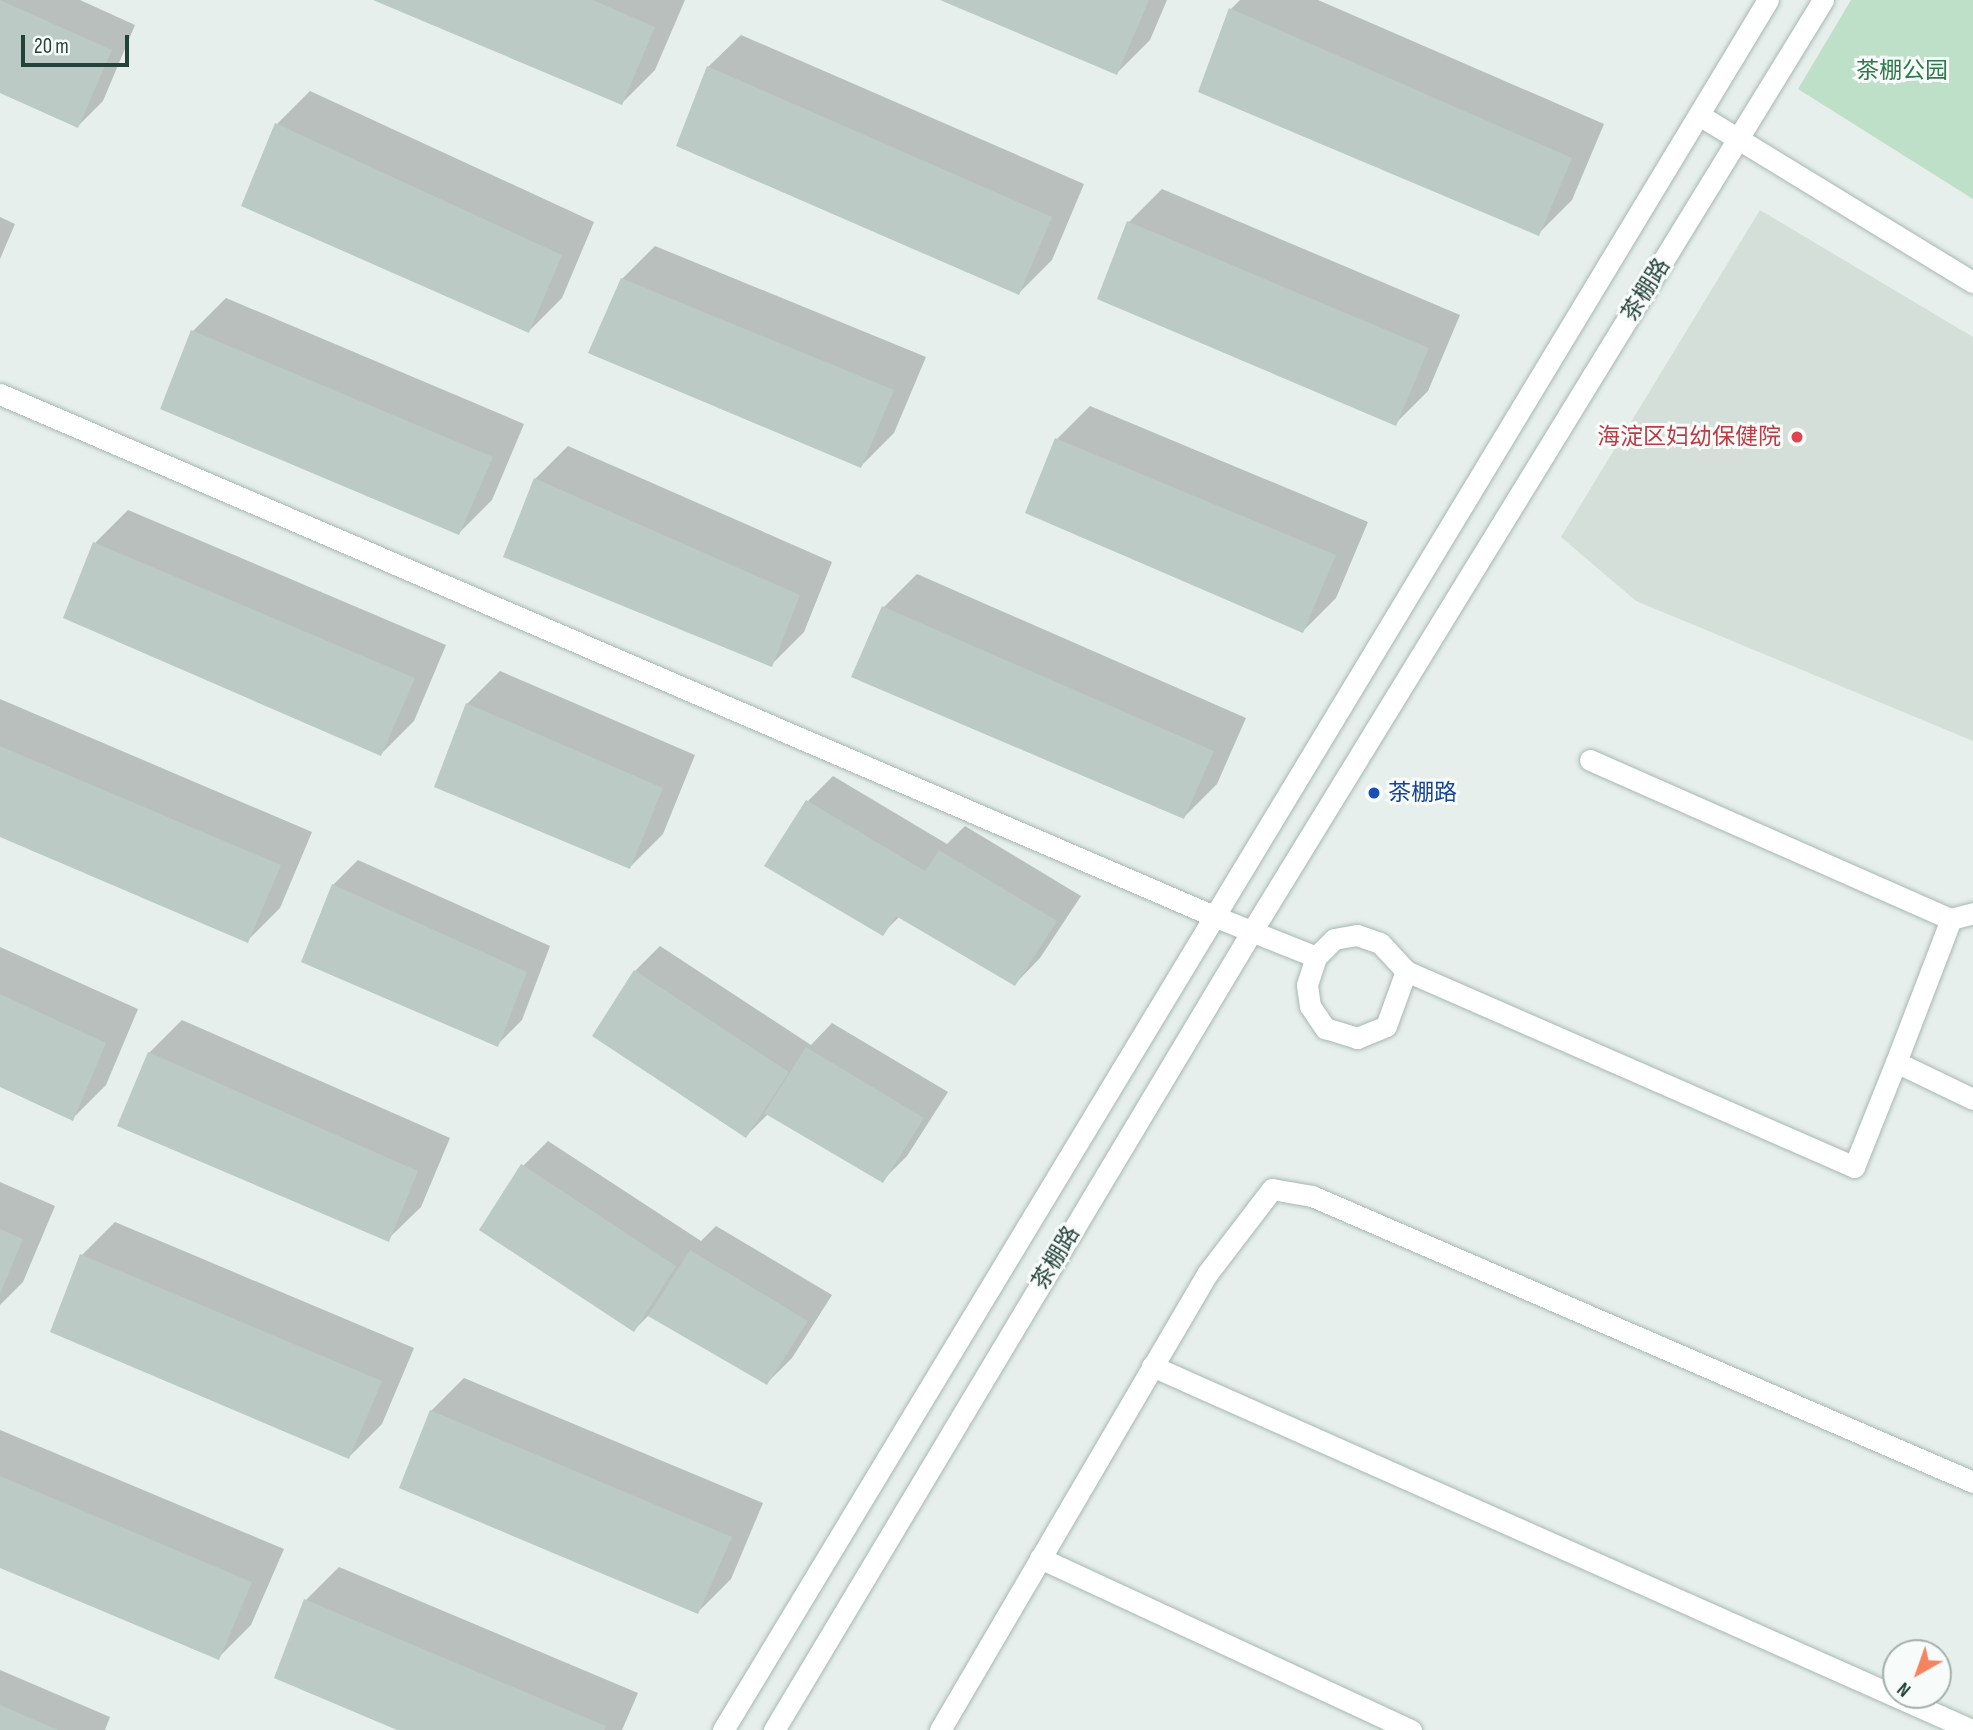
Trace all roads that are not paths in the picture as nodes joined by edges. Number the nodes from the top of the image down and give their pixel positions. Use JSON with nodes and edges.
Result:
{"nodes":[{"id":1,"x":1768,"y":0,"type":"edge"},
{"id":2,"x":1823,"y":0,"type":"edge"},
{"id":3,"x":1699,"y":115,"type":"junction"},
{"id":4,"x":1739,"y":139,"type":"junction"},
{"id":5,"x":1973,"y":282,"type":"edge"},
{"id":6,"x":0,"y":394,"type":"edge"},
{"id":7,"x":1590,"y":760,"type":"dead end"},
{"id":8,"x":1973,"y":913,"type":"edge"},
{"id":9,"x":1216,"y":917,"type":"junction"},
{"id":10,"x":1951,"y":919,"type":"junction"},
{"id":11,"x":1252,"y":931,"type":"junction"},
{"id":12,"x":1316,"y":957,"type":"junction"},
{"id":13,"x":1406,"y":971,"type":"junction"},
{"id":14,"x":1896,"y":1062,"type":"junction"},
{"id":15,"x":1973,"y":1100,"type":"edge"},
{"id":16,"x":1152,"y":1366,"type":"junction"},
{"id":17,"x":1973,"y":1482,"type":"edge"},
{"id":18,"x":1040,"y":1558,"type":"junction"},
{"id":19,"x":723,"y":1730,"type":"edge"},
{"id":20,"x":774,"y":1730,"type":"edge"},
{"id":21,"x":940,"y":1730,"type":"edge"},
{"id":22,"x":1411,"y":1730,"type":"edge"},
{"id":23,"x":1972,"y":1730,"type":"edge"}],
"edges":[{"from":1,"to":3,"type":"street","name":"茶棚路"},
{"from":2,"to":4,"type":"street","name":"茶棚路"},
{"from":3,"to":4,"type":"street"},
{"from":3,"to":9,"type":"street","name":"茶棚路"},
{"from":4,"to":5,"type":"street"},
{"from":4,"to":11,"type":"street","name":"茶棚路"},
{"from":6,"to":9,"type":"street"},
{"from":7,"to":10,"type":"street"},
{"from":8,"to":10,"type":"street"},
{"from":9,"to":11,"type":"street"},
{"from":9,"to":19,"type":"street","name":"茶棚路"},
{"from":10,"to":14,"type":"street"},
{"from":11,"to":12,"type":"street"},
{"from":11,"to":20,"type":"street","name":"茶棚路"},
{"from":12,"to":13,"type":"street"},
{"from":12,"to":13,"type":"street"},
{"from":13,"to":14,"type":"street"},
{"from":14,"to":15,"type":"street"},
{"from":16,"to":17,"type":"street"},
{"from":16,"to":18,"type":"street"},
{"from":16,"to":23,"type":"street"},
{"from":18,"to":21,"type":"street"},
{"from":18,"to":22,"type":"street"}]}
